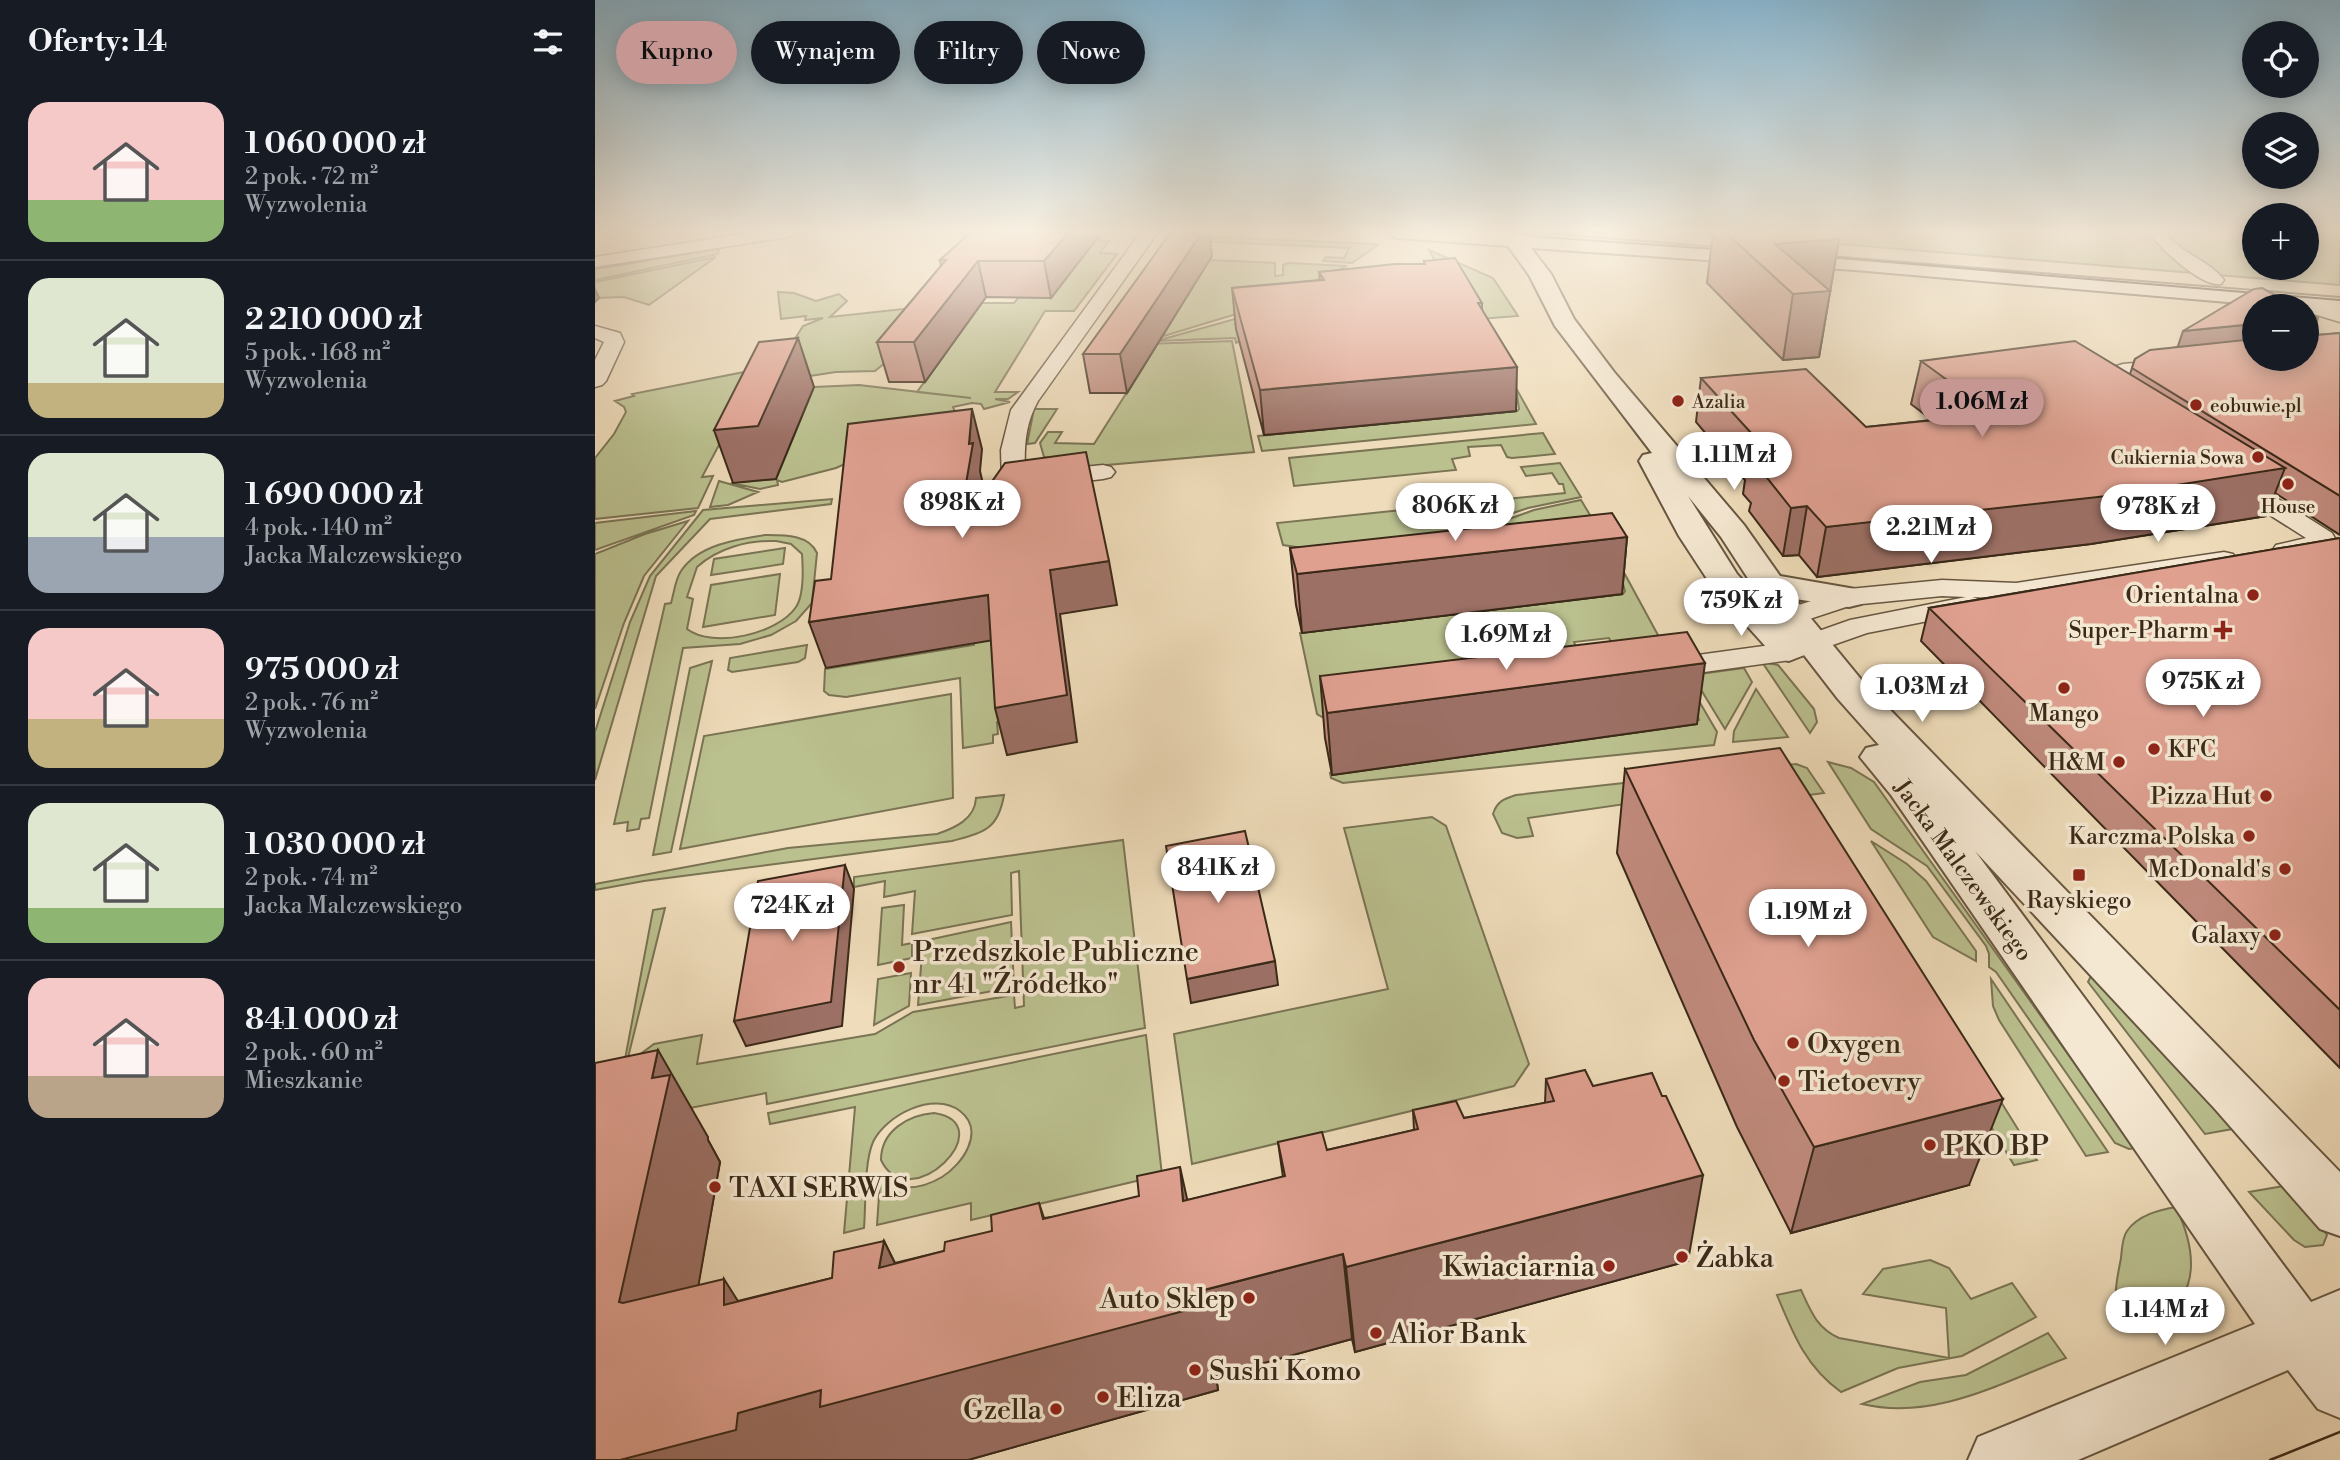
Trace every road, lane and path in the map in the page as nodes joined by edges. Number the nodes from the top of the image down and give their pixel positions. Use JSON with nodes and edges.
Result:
{"nodes":[{"id":1,"x":1100,"y":300,"type":"edge"},
{"id":2,"x":1541,"y":300,"type":"edge"},
{"id":3,"x":1553,"y":300,"type":"edge"},
{"id":4,"x":2319,"y":303,"type":"edge"},
{"id":5,"x":2340,"y":305,"type":"edge"},
{"id":6,"x":2319,"y":310,"type":"edge"},
{"id":7,"x":2340,"y":316,"type":"edge"},
{"id":8,"x":1563,"y":321,"type":"junction"},
{"id":9,"x":595,"y":332,"type":"edge"},
{"id":10,"x":2242,"y":359,"type":"edge"},
{"id":11,"x":595,"y":381,"type":"edge"},
{"id":12,"x":1628,"y":409,"type":"junction"},
{"id":13,"x":2122,"y":410,"type":"edge"},
{"id":14,"x":1103,"y":472,"type":"dead end"},
{"id":15,"x":2221,"y":473,"type":"edge"},
{"id":16,"x":1770,"y":585,"type":"junction"},
{"id":17,"x":2015,"y":591,"type":"junction"},
{"id":18,"x":1849,"y":597,"type":"junction"},
{"id":19,"x":1790,"y":634,"type":"junction"},
{"id":20,"x":1630,"y":673,"type":"edge"},
{"id":21,"x":2340,"y":1211,"type":"edge"},
{"id":22,"x":2320,"y":1328,"type":"edge"},
{"id":23,"x":2340,"y":1387,"type":"edge"},
{"id":24,"x":2001,"y":1460,"type":"edge"}],
"edges":[{"from":1,"to":14,"type":"street"},
{"from":2,"to":8,"type":"street","name":"Jacka Malczewskiego"},
{"from":3,"to":8,"type":"street","name":"Jacka Malczewskiego"},
{"from":4,"to":5,"type":"street"},
{"from":6,"to":7,"type":"street"},
{"from":8,"to":12,"type":"street","name":"Jacka Malczewskiego"},
{"from":9,"to":11,"type":"street"},
{"from":10,"to":13,"type":"street"},
{"from":12,"to":16,"type":"street","name":"Jacka Malczewskiego"},
{"from":12,"to":19,"type":"street","name":"Jacka Malczewskiego"},
{"from":15,"to":17,"type":"street"},
{"from":16,"to":18,"type":"street"},
{"from":16,"to":19,"type":"street","name":"Jacka Malczewskiego"},
{"from":17,"to":18,"type":"street"},
{"from":17,"to":19,"type":"street"},
{"from":18,"to":19,"type":"street"},
{"from":19,"to":20,"type":"street"},
{"from":19,"to":21,"type":"street","name":"Jacka Malczewskiego"},
{"from":19,"to":22,"type":"street","name":"Jacka Malczewskiego"},
{"from":22,"to":23,"type":"street","name":"Jacka Malczewskiego"},
{"from":22,"to":24,"type":"street"}]}
